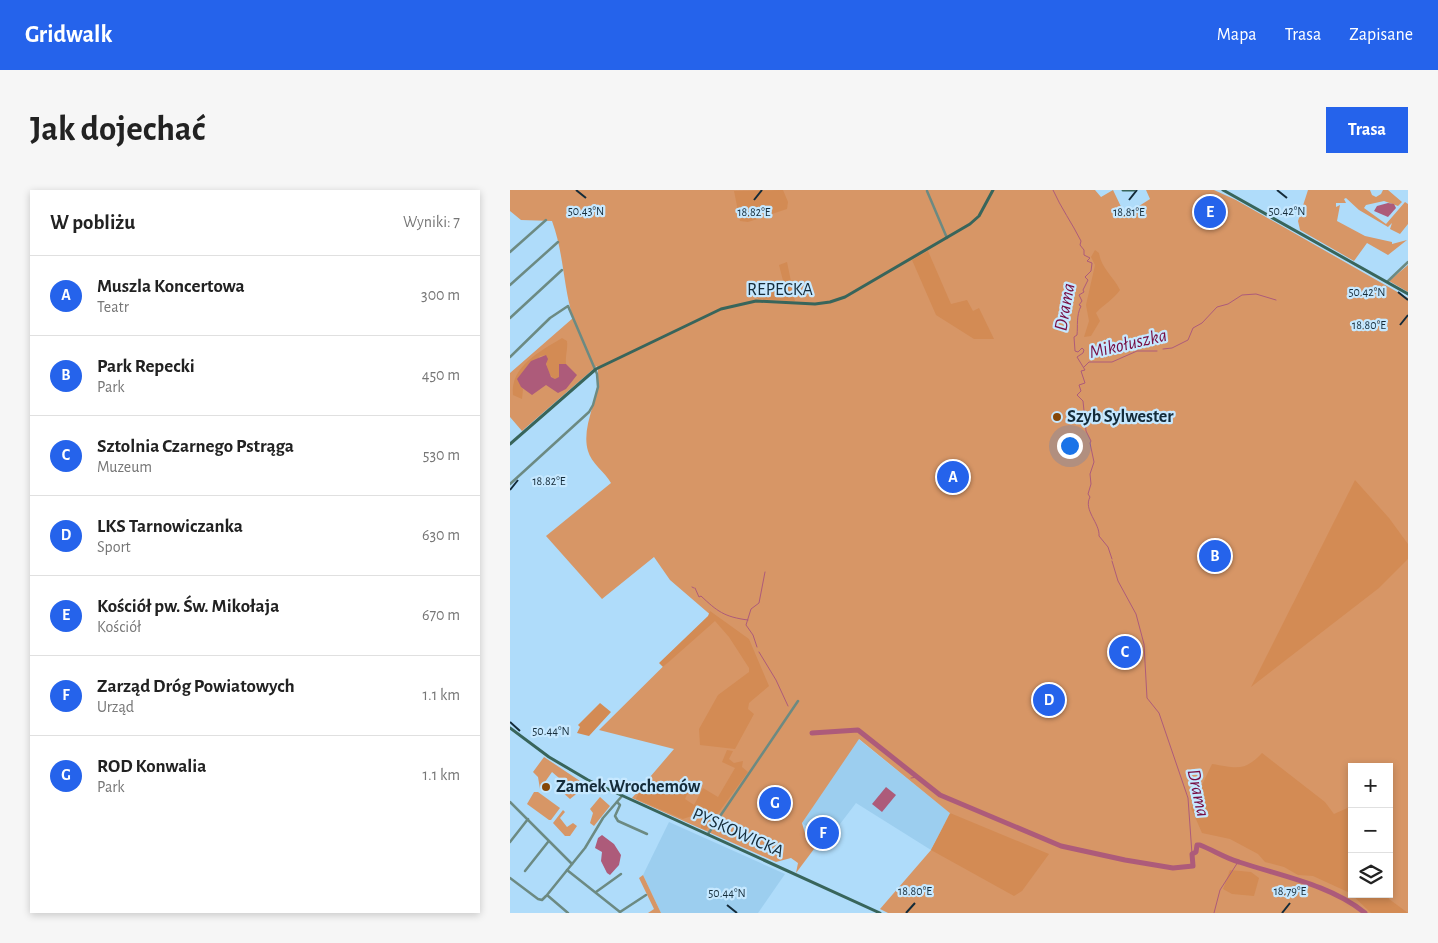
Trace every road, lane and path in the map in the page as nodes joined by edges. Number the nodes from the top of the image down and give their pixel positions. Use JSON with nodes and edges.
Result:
{"nodes":[{"id":1,"x":993,"y":190,"type":"edge"},
{"id":2,"x":1123,"y":190,"type":"edge"},
{"id":3,"x":1134,"y":190,"type":"edge"},
{"id":4,"x":1223,"y":190,"type":"edge"},
{"id":5,"x":927,"y":191,"type":"dead end"},
{"id":6,"x":546,"y":220,"type":"dead end"},
{"id":7,"x":947,"y":238,"type":"junction"},
{"id":8,"x":558,"y":242,"type":"dead end"},
{"id":9,"x":510,"y":252,"type":"edge"},
{"id":10,"x":1408,"y":262,"type":"edge"},
{"id":11,"x":562,"y":270,"type":"dead end"},
{"id":12,"x":1387,"y":282,"type":"junction"},
{"id":13,"x":510,"y":286,"type":"edge"},
{"id":14,"x":1408,"y":294,"type":"edge"},
{"id":15,"x":510,"y":318,"type":"edge"},
{"id":16,"x":510,"y":357,"type":"edge"},
{"id":17,"x":596,"y":369,"type":"junction"},
{"id":18,"x":510,"y":444,"type":"edge"},
{"id":19,"x":510,"y":484,"type":"edge"},
{"id":20,"x":798,"y":701,"type":"dead end"},
{"id":21,"x":510,"y":728,"type":"edge"},
{"id":22,"x":622,"y":796,"type":"junction"},
{"id":23,"x":510,"y":802,"type":"edge"},
{"id":24,"x":617,"y":802,"type":"junction"},
{"id":25,"x":528,"y":819,"type":"junction"},
{"id":26,"x":647,"y":834,"type":"dead end"},
{"id":27,"x":708,"y":834,"type":"junction"},
{"id":28,"x":510,"y":842,"type":"edge"},
{"id":29,"x":548,"y":842,"type":"junction"},
{"id":30,"x":572,"y":864,"type":"junction"},
{"id":31,"x":524,"y":870,"type":"dead end"},
{"id":32,"x":567,"y":870,"type":"junction"},
{"id":33,"x":621,"y":874,"type":"dead end"},
{"id":34,"x":510,"y":878,"type":"edge"},
{"id":35,"x":595,"y":892,"type":"junction"},
{"id":36,"x":547,"y":895,"type":"junction"},
{"id":37,"x":646,"y":895,"type":"dead end"},
{"id":38,"x":568,"y":913,"type":"edge"},
{"id":39,"x":620,"y":913,"type":"edge"},
{"id":40,"x":880,"y":913,"type":"edge"}],
"edges":[{"from":1,"to":7,"type":"street","name":"REPECKA"},
{"from":2,"to":3,"type":"street"},
{"from":4,"to":12,"type":"street"},
{"from":5,"to":7,"type":"street"},
{"from":6,"to":9,"type":"street"},
{"from":7,"to":17,"type":"street","name":"REPECKA"},
{"from":8,"to":13,"type":"street"},
{"from":10,"to":12,"type":"street"},
{"from":11,"to":15,"type":"street"},
{"from":12,"to":14,"type":"street"},
{"from":16,"to":17,"type":"street"},
{"from":17,"to":18,"type":"street","name":"REPECKA"},
{"from":17,"to":19,"type":"street"},
{"from":20,"to":27,"type":"street"},
{"from":21,"to":22,"type":"street","name":"PYSKOWICKA"},
{"from":22,"to":24,"type":"street"},
{"from":22,"to":27,"type":"street","name":"PYSKOWICKA"},
{"from":23,"to":25,"type":"street"},
{"from":24,"to":26,"type":"street"},
{"from":24,"to":30,"type":"street"},
{"from":25,"to":28,"type":"street"},
{"from":25,"to":29,"type":"street"},
{"from":27,"to":40,"type":"street","name":"PYSKOWICKA"},
{"from":29,"to":30,"type":"street"},
{"from":29,"to":31,"type":"street"},
{"from":30,"to":32,"type":"street"},
{"from":32,"to":35,"type":"street"},
{"from":32,"to":36,"type":"street"},
{"from":33,"to":35,"type":"street"},
{"from":34,"to":36,"type":"street"},
{"from":35,"to":39,"type":"street"},
{"from":36,"to":38,"type":"street"},
{"from":37,"to":39,"type":"street"}]}
